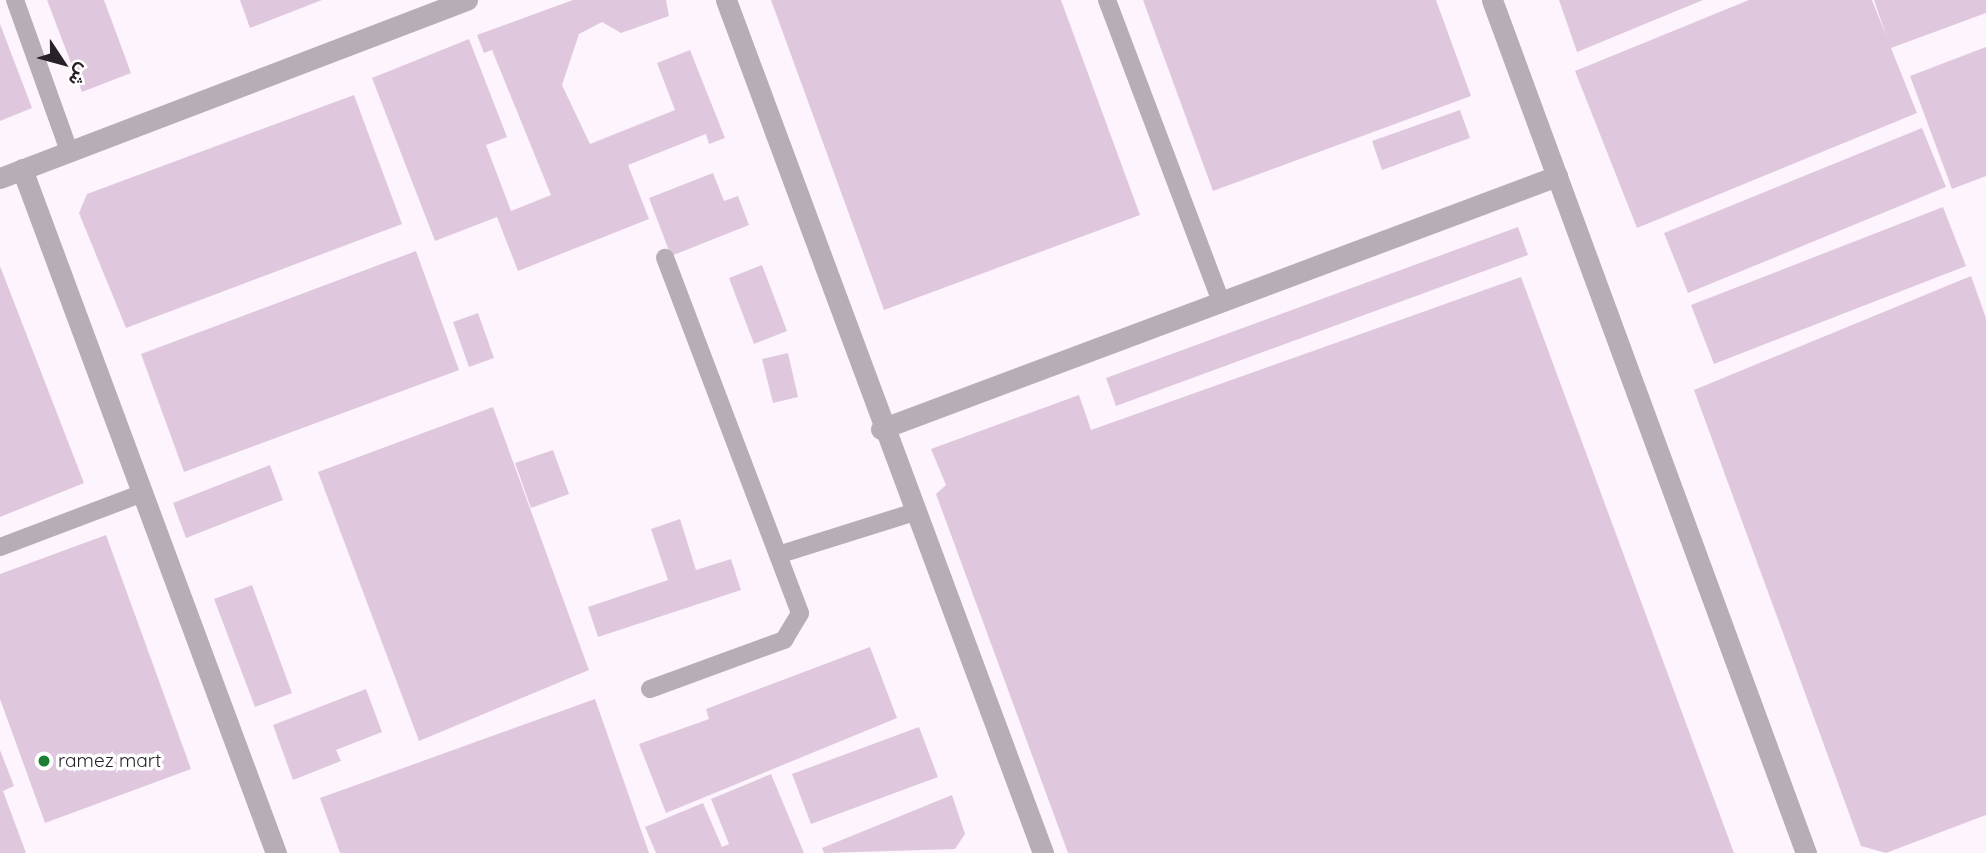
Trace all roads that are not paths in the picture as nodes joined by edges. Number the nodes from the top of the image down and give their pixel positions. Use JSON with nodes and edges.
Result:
{"nodes":[{"id":1,"x":15,"y":0,"type":"edge"},
{"id":2,"x":467,"y":0,"type":"edge"},
{"id":3,"x":726,"y":0,"type":"edge"},
{"id":4,"x":1107,"y":0,"type":"edge"},
{"id":5,"x":1492,"y":0,"type":"edge"},
{"id":6,"x":69,"y":151,"type":"junction"},
{"id":7,"x":22,"y":169,"type":"junction"},
{"id":8,"x":1556,"y":176,"type":"junction"},
{"id":9,"x":0,"y":178,"type":"edge"},
{"id":10,"x":666,"y":258,"type":"dead end"},
{"id":11,"x":1221,"y":302,"type":"junction"},
{"id":12,"x":881,"y":429,"type":"junction"},
{"id":13,"x":143,"y":493,"type":"junction"},
{"id":14,"x":912,"y":513,"type":"junction"},
{"id":15,"x":0,"y":547,"type":"edge"},
{"id":16,"x":781,"y":554,"type":"junction"},
{"id":17,"x":650,"y":689,"type":"dead end"},
{"id":18,"x":276,"y":853,"type":"edge"},
{"id":19,"x":1043,"y":853,"type":"edge"},
{"id":20,"x":1806,"y":853,"type":"edge"}],
"edges":[{"from":1,"to":6,"type":"lane"},
{"from":2,"to":6,"type":"street"},
{"from":3,"to":12,"type":"street"},
{"from":4,"to":11,"type":"lane"},
{"from":5,"to":8,"type":"street"},
{"from":6,"to":7,"type":"street"},
{"from":7,"to":9,"type":"street"},
{"from":7,"to":13,"type":"street"},
{"from":8,"to":11,"type":"street"},
{"from":8,"to":20,"type":"street"},
{"from":10,"to":16,"type":"lane"},
{"from":11,"to":12,"type":"street"},
{"from":12,"to":14,"type":"street"},
{"from":13,"to":15,"type":"lane"},
{"from":13,"to":18,"type":"street"},
{"from":14,"to":16,"type":"lane"},
{"from":14,"to":19,"type":"street"},
{"from":16,"to":17,"type":"lane"}]}
